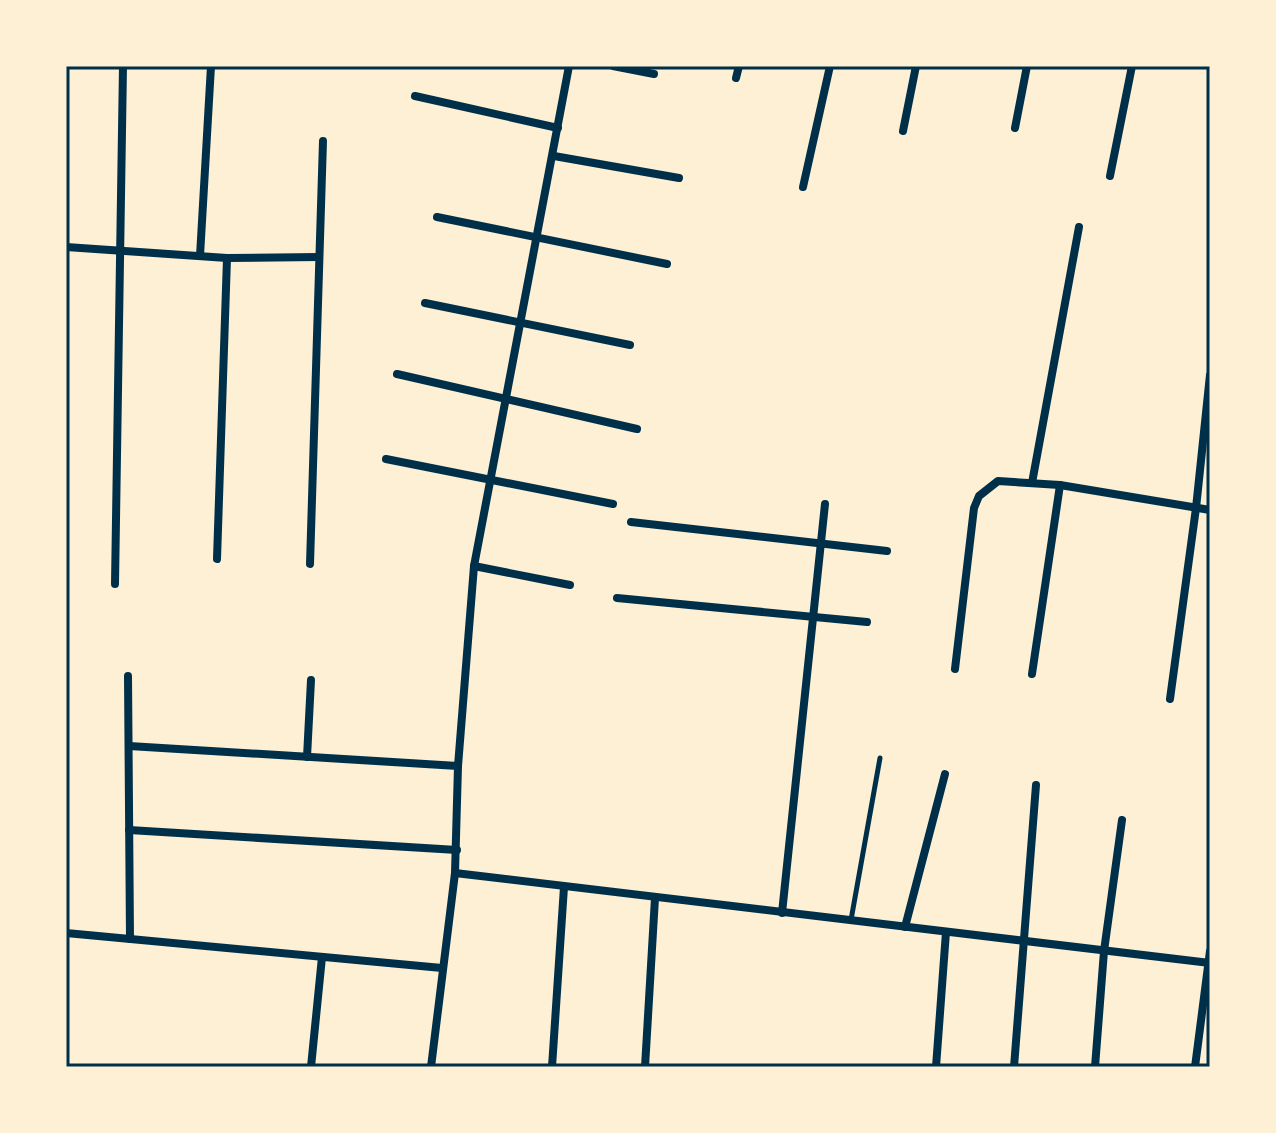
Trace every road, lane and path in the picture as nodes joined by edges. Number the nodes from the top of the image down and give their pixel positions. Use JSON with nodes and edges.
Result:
{"nodes":[{"id":1,"x":123,"y":66,"type":"edge"},
{"id":2,"x":211,"y":66,"type":"edge"},
{"id":3,"x":569,"y":66,"type":"edge"},
{"id":4,"x":613,"y":66,"type":"edge"},
{"id":5,"x":739,"y":66,"type":"edge"},
{"id":6,"x":830,"y":66,"type":"edge"},
{"id":7,"x":916,"y":66,"type":"edge"},
{"id":8,"x":1027,"y":66,"type":"edge"},
{"id":9,"x":1132,"y":66,"type":"edge"},
{"id":10,"x":654,"y":74,"type":"dead end"},
{"id":11,"x":736,"y":78,"type":"dead end"},
{"id":12,"x":415,"y":96,"type":"dead end"},
{"id":13,"x":558,"y":128,"type":"junction"},
{"id":14,"x":1015,"y":128,"type":"dead end"},
{"id":15,"x":903,"y":131,"type":"dead end"},
{"id":16,"x":323,"y":141,"type":"dead end"},
{"id":17,"x":554,"y":156,"type":"junction"},
{"id":18,"x":1110,"y":176,"type":"dead end"},
{"id":19,"x":679,"y":178,"type":"dead end"},
{"id":20,"x":803,"y":187,"type":"dead end"},
{"id":21,"x":437,"y":217,"type":"dead end"},
{"id":22,"x":1079,"y":227,"type":"dead end"},
{"id":23,"x":539,"y":238,"type":"junction"},
{"id":24,"x":66,"y":247,"type":"edge"},
{"id":25,"x":123,"y":250,"type":"junction"},
{"id":26,"x":200,"y":256,"type":"junction"},
{"id":27,"x":319,"y":257,"type":"junction"},
{"id":28,"x":227,"y":258,"type":"junction"},
{"id":29,"x":667,"y":264,"type":"dead end"},
{"id":30,"x":425,"y":303,"type":"dead end"},
{"id":31,"x":519,"y":324,"type":"junction"},
{"id":32,"x":630,"y":345,"type":"dead end"},
{"id":33,"x":397,"y":374,"type":"dead end"},
{"id":34,"x":1210,"y":375,"type":"edge"},
{"id":35,"x":505,"y":400,"type":"junction"},
{"id":36,"x":637,"y":429,"type":"dead end"},
{"id":37,"x":386,"y":459,"type":"dead end"},
{"id":38,"x":488,"y":482,"type":"junction"},
{"id":39,"x":1032,"y":483,"type":"junction"},
{"id":40,"x":1060,"y":485,"type":"junction"},
{"id":41,"x":613,"y":504,"type":"dead end"},
{"id":42,"x":825,"y":504,"type":"dead end"},
{"id":43,"x":1196,"y":508,"type":"junction"},
{"id":44,"x":1210,"y":510,"type":"edge"},
{"id":45,"x":631,"y":522,"type":"dead end"},
{"id":46,"x":821,"y":544,"type":"junction"},
{"id":47,"x":887,"y":551,"type":"dead end"},
{"id":48,"x":217,"y":559,"type":"dead end"},
{"id":49,"x":310,"y":564,"type":"dead end"},
{"id":50,"x":474,"y":566,"type":"junction"},
{"id":51,"x":115,"y":584,"type":"dead end"},
{"id":52,"x":570,"y":585,"type":"dead end"},
{"id":53,"x":617,"y":598,"type":"dead end"},
{"id":54,"x":813,"y":618,"type":"junction"},
{"id":55,"x":867,"y":622,"type":"dead end"},
{"id":56,"x":955,"y":669,"type":"dead end"},
{"id":57,"x":1032,"y":674,"type":"dead end"},
{"id":58,"x":128,"y":676,"type":"dead end"},
{"id":59,"x":311,"y":680,"type":"dead end"},
{"id":60,"x":1170,"y":699,"type":"dead end"},
{"id":61,"x":129,"y":746,"type":"junction"},
{"id":62,"x":307,"y":757,"type":"junction"},
{"id":63,"x":880,"y":758,"type":"dead end"},
{"id":64,"x":458,"y":766,"type":"junction"},
{"id":65,"x":945,"y":774,"type":"dead end"},
{"id":66,"x":1036,"y":785,"type":"dead end"},
{"id":67,"x":1122,"y":820,"type":"dead end"},
{"id":68,"x":129,"y":830,"type":"junction"},
{"id":69,"x":457,"y":850,"type":"junction"},
{"id":70,"x":455,"y":873,"type":"junction"},
{"id":71,"x":564,"y":887,"type":"junction"},
{"id":72,"x":655,"y":898,"type":"junction"},
{"id":73,"x":782,"y":913,"type":"junction"},
{"id":74,"x":851,"y":921,"type":"junction"},
{"id":75,"x":905,"y":927,"type":"junction"},
{"id":76,"x":946,"y":932,"type":"junction"},
{"id":77,"x":66,"y":933,"type":"edge"},
{"id":78,"x":130,"y":939,"type":"junction"},
{"id":79,"x":1023,"y":941,"type":"junction"},
{"id":80,"x":1104,"y":951,"type":"junction"},
{"id":81,"x":1210,"y":951,"type":"edge"},
{"id":82,"x":322,"y":957,"type":"junction"},
{"id":83,"x":1210,"y":963,"type":"edge"},
{"id":84,"x":442,"y":968,"type":"junction"},
{"id":85,"x":311,"y":1067,"type":"edge"},
{"id":86,"x":431,"y":1067,"type":"edge"},
{"id":87,"x":552,"y":1067,"type":"edge"},
{"id":88,"x":645,"y":1067,"type":"edge"},
{"id":89,"x":936,"y":1067,"type":"edge"},
{"id":90,"x":1014,"y":1067,"type":"edge"},
{"id":91,"x":1095,"y":1067,"type":"edge"},
{"id":92,"x":1195,"y":1067,"type":"edge"}],
"edges":[{"from":1,"to":25,"type":"street"},
{"from":2,"to":26,"type":"street"},
{"from":3,"to":13,"type":"street"},
{"from":4,"to":10,"type":"street"},
{"from":5,"to":11,"type":"street"},
{"from":6,"to":20,"type":"street"},
{"from":7,"to":15,"type":"street"},
{"from":8,"to":14,"type":"street"},
{"from":9,"to":18,"type":"street"},
{"from":12,"to":13,"type":"street"},
{"from":13,"to":17,"type":"street"},
{"from":16,"to":27,"type":"street"},
{"from":17,"to":19,"type":"street"},
{"from":17,"to":23,"type":"street"},
{"from":21,"to":23,"type":"street"},
{"from":22,"to":39,"type":"street"},
{"from":23,"to":29,"type":"street"},
{"from":23,"to":31,"type":"street"},
{"from":24,"to":25,"type":"street"},
{"from":25,"to":26,"type":"street"},
{"from":25,"to":51,"type":"street"},
{"from":26,"to":28,"type":"street"},
{"from":27,"to":28,"type":"street"},
{"from":27,"to":49,"type":"street"},
{"from":28,"to":48,"type":"street"},
{"from":30,"to":31,"type":"street"},
{"from":31,"to":32,"type":"street"},
{"from":31,"to":35,"type":"street"},
{"from":33,"to":35,"type":"street"},
{"from":34,"to":43,"type":"street"},
{"from":35,"to":36,"type":"street"},
{"from":35,"to":38,"type":"street"},
{"from":37,"to":38,"type":"street"},
{"from":38,"to":41,"type":"street"},
{"from":38,"to":50,"type":"street"},
{"from":39,"to":40,"type":"street"},
{"from":39,"to":56,"type":"street"},
{"from":40,"to":43,"type":"street"},
{"from":40,"to":57,"type":"street"},
{"from":42,"to":46,"type":"street"},
{"from":43,"to":44,"type":"street"},
{"from":43,"to":60,"type":"street"},
{"from":45,"to":46,"type":"street"},
{"from":46,"to":47,"type":"street"},
{"from":46,"to":54,"type":"street"},
{"from":50,"to":52,"type":"street"},
{"from":50,"to":64,"type":"street"},
{"from":53,"to":54,"type":"street"},
{"from":54,"to":55,"type":"street"},
{"from":54,"to":73,"type":"street"},
{"from":58,"to":61,"type":"street"},
{"from":59,"to":62,"type":"street"},
{"from":61,"to":62,"type":"street"},
{"from":61,"to":68,"type":"street"},
{"from":62,"to":64,"type":"street"},
{"from":63,"to":74,"type":"lane"},
{"from":64,"to":69,"type":"street"},
{"from":65,"to":75,"type":"street"},
{"from":66,"to":79,"type":"street"},
{"from":67,"to":80,"type":"street"},
{"from":68,"to":69,"type":"street"},
{"from":68,"to":78,"type":"street"},
{"from":69,"to":70,"type":"street"},
{"from":70,"to":71,"type":"street"},
{"from":70,"to":84,"type":"street"},
{"from":71,"to":72,"type":"street"},
{"from":71,"to":87,"type":"street"},
{"from":72,"to":73,"type":"street"},
{"from":72,"to":88,"type":"street"},
{"from":73,"to":74,"type":"street"},
{"from":74,"to":75,"type":"street"},
{"from":75,"to":76,"type":"street"},
{"from":76,"to":79,"type":"street"},
{"from":76,"to":89,"type":"street"},
{"from":77,"to":78,"type":"street"},
{"from":78,"to":82,"type":"street"},
{"from":79,"to":80,"type":"street"},
{"from":79,"to":90,"type":"street"},
{"from":80,"to":83,"type":"street"},
{"from":80,"to":91,"type":"street"},
{"from":81,"to":83,"type":"street"},
{"from":82,"to":84,"type":"street"},
{"from":82,"to":85,"type":"street"},
{"from":83,"to":92,"type":"street"},
{"from":84,"to":86,"type":"street"}]}
